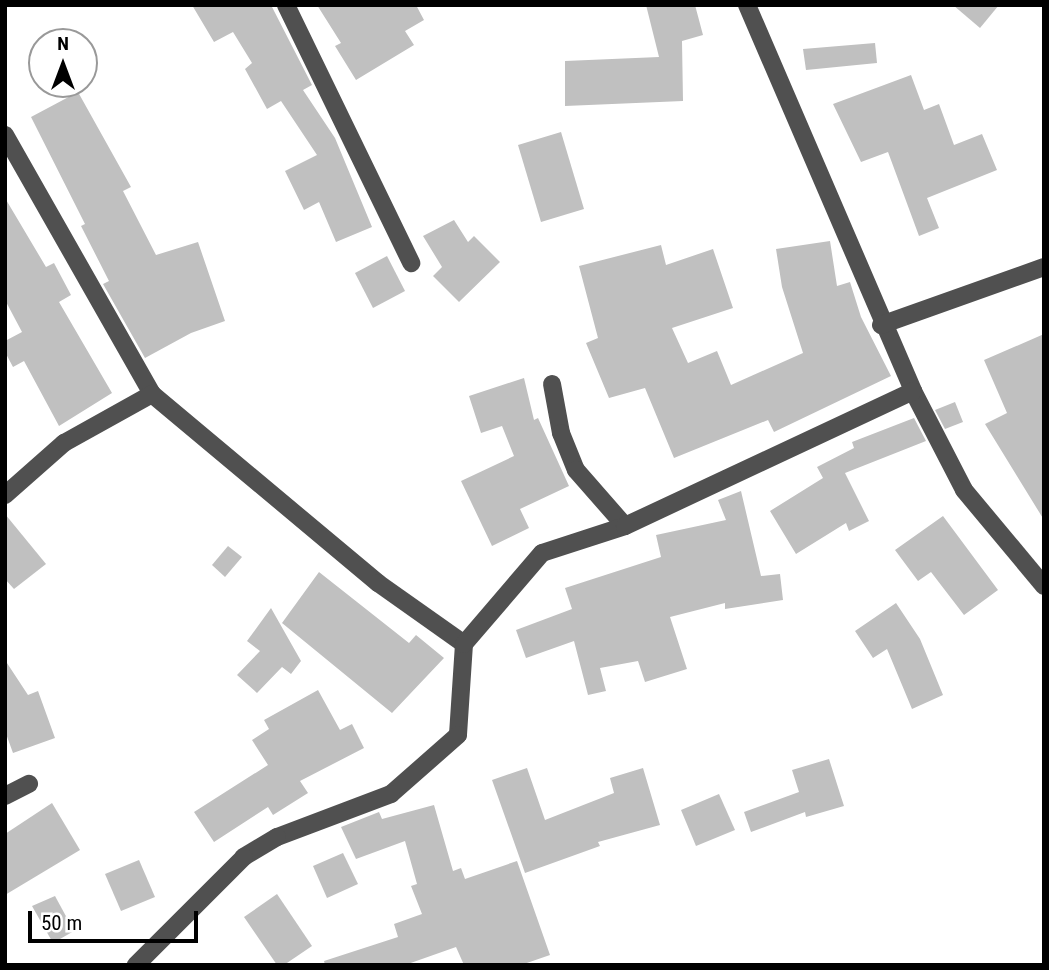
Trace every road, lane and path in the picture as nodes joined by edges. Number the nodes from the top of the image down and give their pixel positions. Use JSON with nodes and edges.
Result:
{"nodes":[{"id":1,"x":286,"y":5,"type":"edge"},
{"id":2,"x":747,"y":5,"type":"edge"},
{"id":3,"x":5,"y":135,"type":"edge"},
{"id":4,"x":411,"y":263,"type":"dead end"},
{"id":5,"x":1044,"y":267,"type":"edge"},
{"id":6,"x":881,"y":324,"type":"junction"},
{"id":7,"x":552,"y":384,"type":"dead end"},
{"id":8,"x":913,"y":391,"type":"junction"},
{"id":9,"x":152,"y":394,"type":"junction"},
{"id":10,"x":5,"y":495,"type":"edge"},
{"id":11,"x":625,"y":526,"type":"junction"},
{"id":12,"x":1044,"y":586,"type":"edge"},
{"id":13,"x":464,"y":645,"type":"junction"},
{"id":14,"x":29,"y":784,"type":"dead end"},
{"id":15,"x":5,"y":796,"type":"edge"},
{"id":16,"x":136,"y":965,"type":"edge"}],
"edges":[{"from":1,"to":4,"type":"street"},
{"from":2,"to":6,"type":"street"},
{"from":3,"to":9,"type":"street"},
{"from":5,"to":6,"type":"street"},
{"from":6,"to":8,"type":"street"},
{"from":7,"to":11,"type":"street"},
{"from":8,"to":11,"type":"street"},
{"from":8,"to":12,"type":"street"},
{"from":9,"to":10,"type":"street"},
{"from":9,"to":13,"type":"street"},
{"from":11,"to":13,"type":"street"},
{"from":13,"to":16,"type":"street"},
{"from":14,"to":15,"type":"street"}]}
